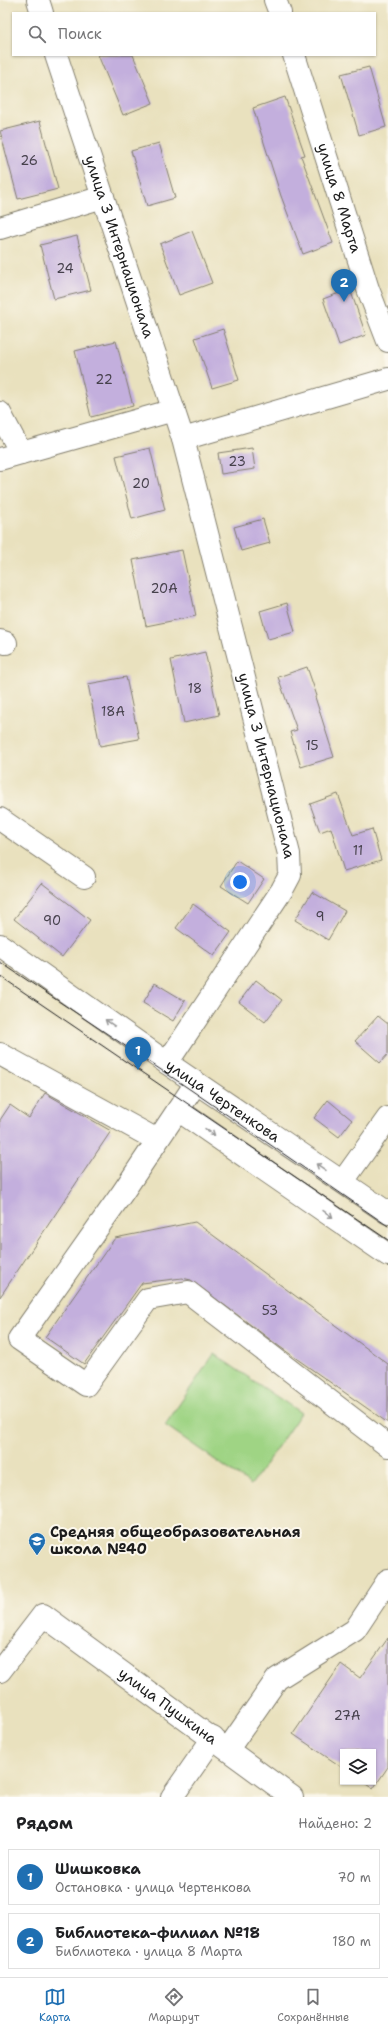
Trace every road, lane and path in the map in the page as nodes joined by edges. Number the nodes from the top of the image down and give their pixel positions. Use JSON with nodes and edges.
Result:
{"nodes":[{"id":1,"x":38,"y":0,"type":"edge"},
{"id":2,"x":275,"y":0,"type":"edge"},
{"id":3,"x":42,"y":12,"type":"edge"},
{"id":4,"x":280,"y":12,"type":"edge"},
{"id":5,"x":56,"y":56,"type":"edge"},
{"id":6,"x":294,"y":56,"type":"edge"},
{"id":7,"x":103,"y":197,"type":"junction"},
{"id":8,"x":0,"y":228,"type":"edge"},
{"id":9,"x":388,"y":341,"type":"edge"},
{"id":10,"x":388,"y":379,"type":"edge"},
{"id":11,"x":174,"y":410,"type":"junction"},
{"id":12,"x":0,"y":412,"type":"edge"},
{"id":13,"x":183,"y":439,"type":"junction"},
{"id":14,"x":21,"y":453,"type":"junction"},
{"id":15,"x":0,"y":459,"type":"edge"},
{"id":16,"x":0,"y":819,"type":"edge"},
{"id":17,"x":84,"y":877,"type":"dead end"},
{"id":18,"x":0,"y":945,"type":"edge"},
{"id":19,"x":0,"y":1054,"type":"edge"},
{"id":20,"x":167,"y":1063,"type":"junction"},
{"id":21,"x":196,"y":1083,"type":"junction"},
{"id":22,"x":178,"y":1110,"type":"junction"},
{"id":23,"x":388,"y":1118,"type":"edge"},
{"id":24,"x":157,"y":1140,"type":"junction"},
{"id":25,"x":343,"y":1182,"type":"junction"},
{"id":26,"x":388,"y":1212,"type":"edge"},
{"id":27,"x":388,"y":1255,"type":"edge"},
{"id":28,"x":388,"y":1446,"type":"edge"},
{"id":29,"x":388,"y":1580,"type":"edge"},
{"id":30,"x":0,"y":1671,"type":"edge"},
{"id":31,"x":221,"y":1744,"type":"junction"},
{"id":32,"x":172,"y":1797,"type":"edge"},
{"id":33,"x":292,"y":1797,"type":"edge"}],
"edges":[{"from":1,"to":3,"type":"street"},
{"from":2,"to":4,"type":"street"},
{"from":5,"to":7,"type":"street","name":"улица 3 Интернационала"},
{"from":6,"to":9,"type":"street","name":"улица 8 Марта"},
{"from":7,"to":8,"type":"street"},
{"from":7,"to":11,"type":"street","name":"улица 3 Интернационала"},
{"from":10,"to":13,"type":"street"},
{"from":11,"to":13,"type":"street","name":"улица 3 Интернационала"},
{"from":11,"to":14,"type":"street"},
{"from":12,"to":14,"type":"street"},
{"from":13,"to":20,"type":"street","name":"улица 3 Интернационала"},
{"from":14,"to":15,"type":"street"},
{"from":16,"to":17,"type":"street"},
{"from":20,"to":18,"type":"street","name":"улица Чертенкова","one_way":true},
{"from":19,"to":24,"type":"street"},
{"from":20,"to":21,"type":"street","name":"улица Чертенкова"},
{"from":21,"to":22,"type":"street"},
{"from":25,"to":21,"type":"street","name":"улица Чертенкова","one_way":true},
{"from":22,"to":24,"type":"street"},
{"from":22,"to":27,"type":"street","one_way":true},
{"from":23,"to":25,"type":"street"},
{"from":24,"to":28,"type":"street"},
{"from":25,"to":26,"type":"street","name":"улица Чертенкова"},
{"from":29,"to":31,"type":"street"},
{"from":30,"to":31,"type":"street","name":"улица Пушкина"},
{"from":31,"to":32,"type":"street"},
{"from":31,"to":33,"type":"street","name":"улица Пушкина"}]}
